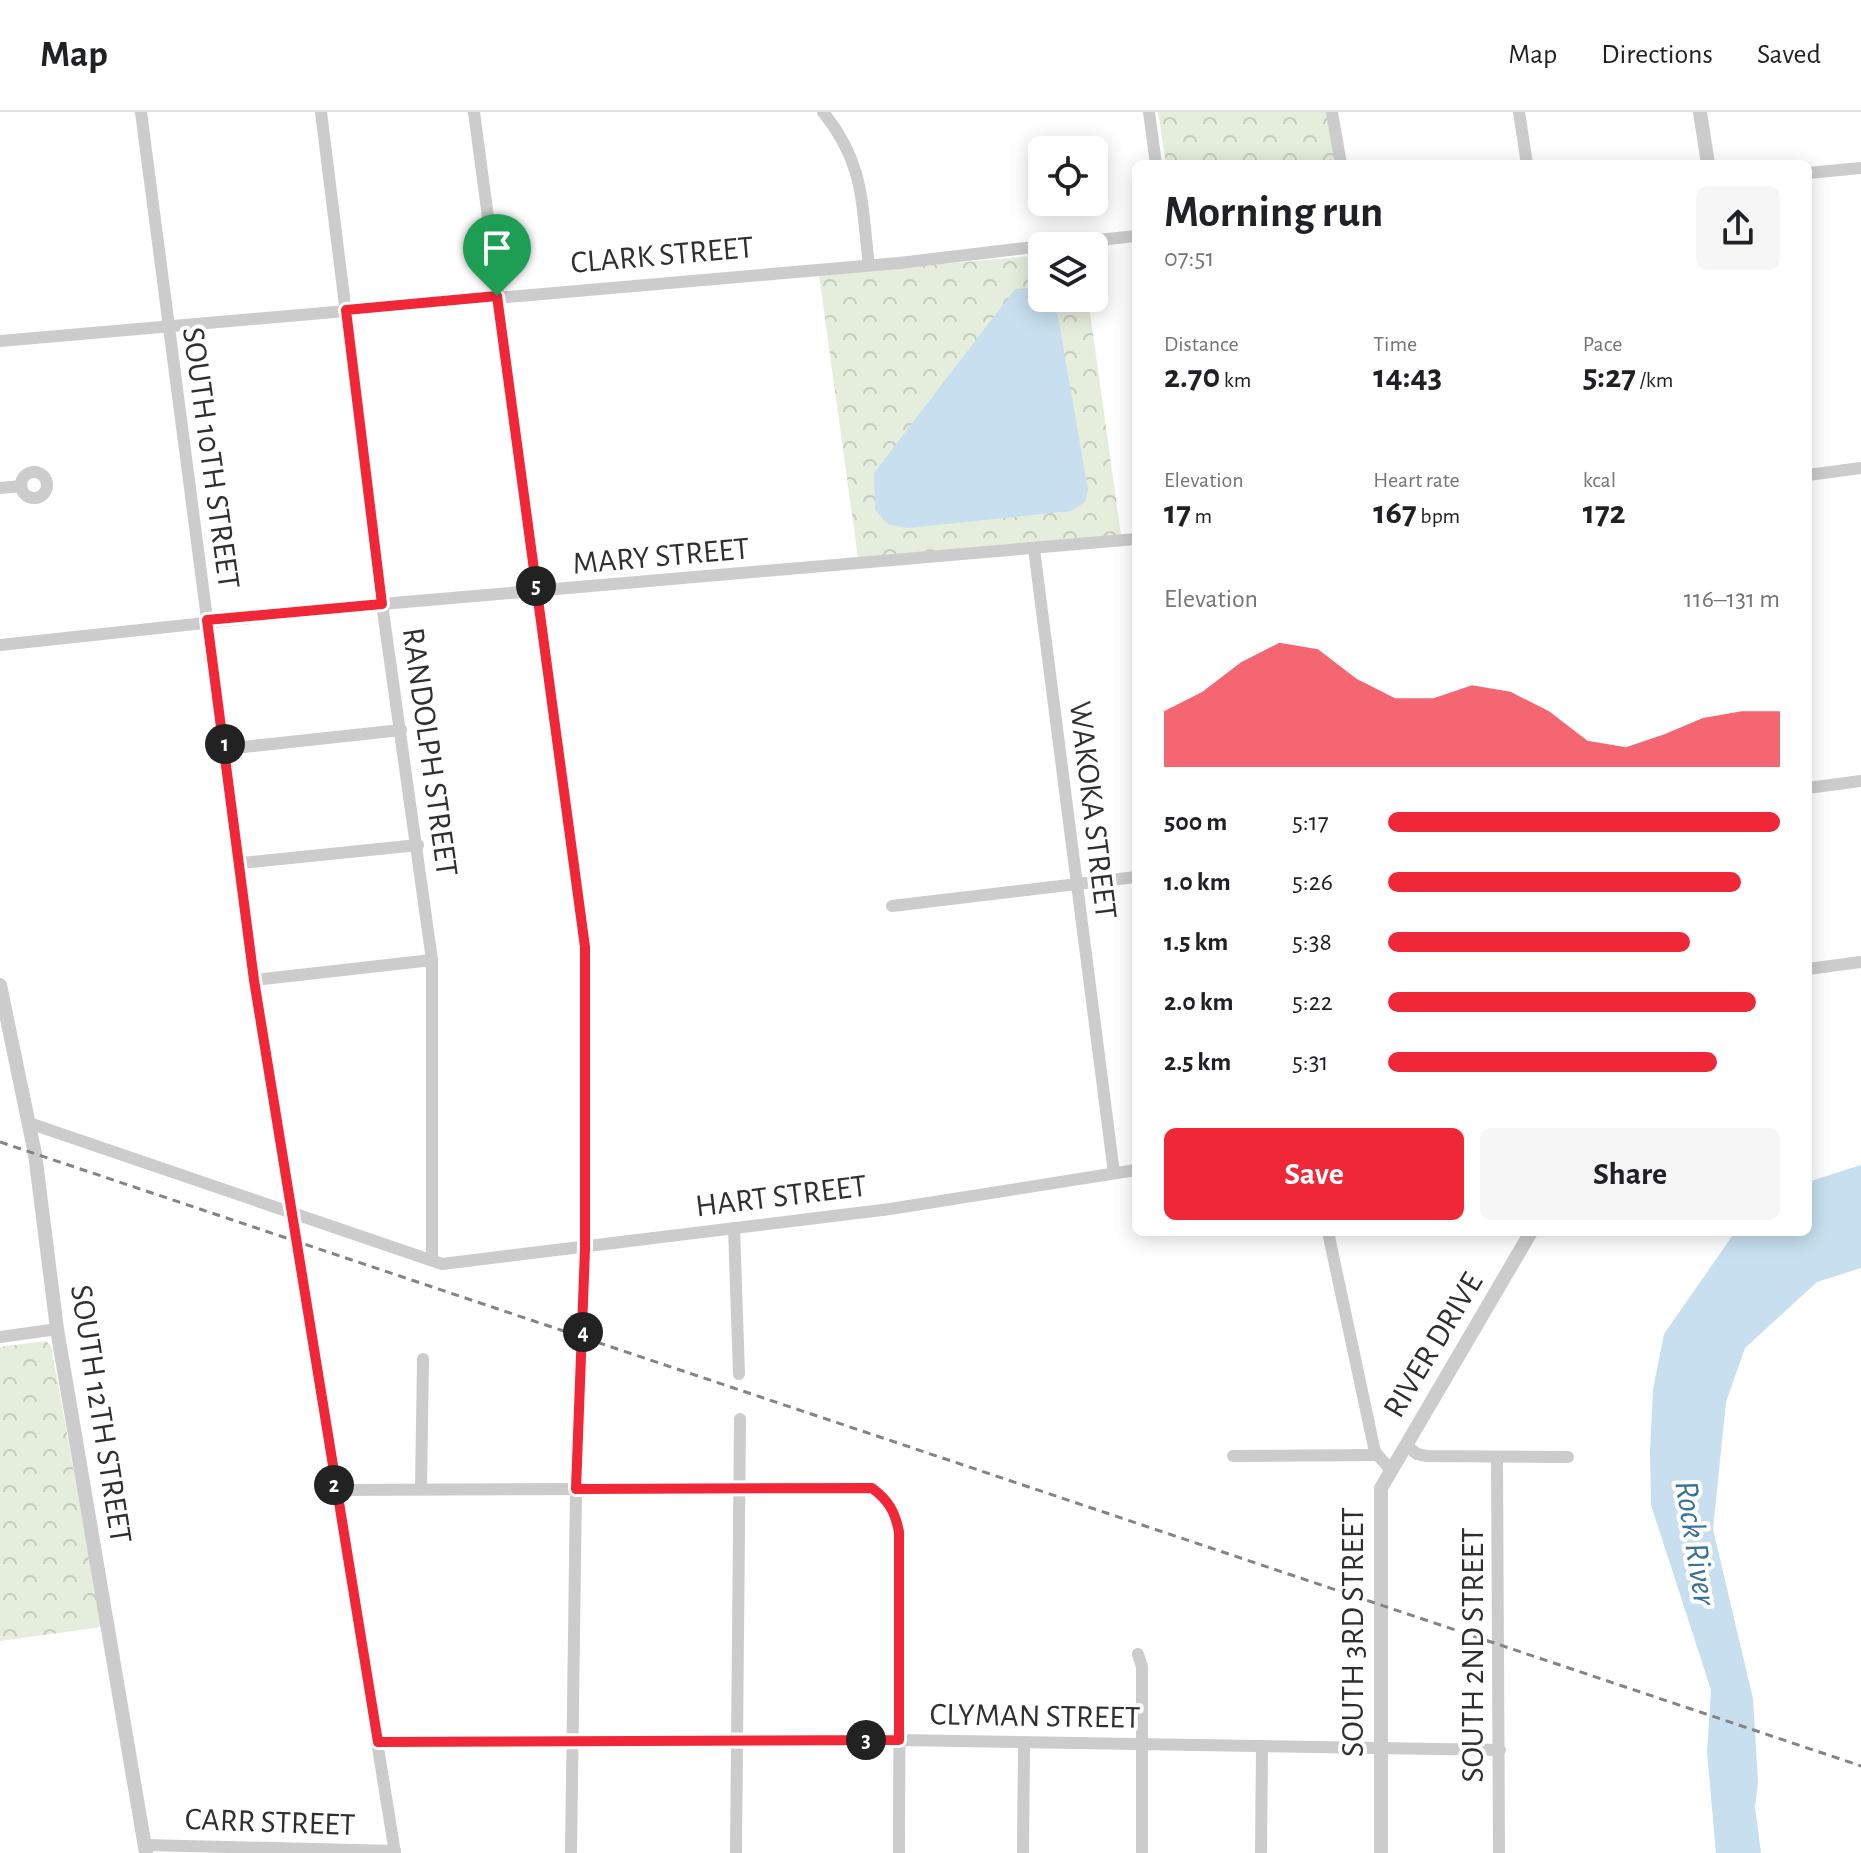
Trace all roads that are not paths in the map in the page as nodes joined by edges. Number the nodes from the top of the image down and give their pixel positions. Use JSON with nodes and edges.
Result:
{"nodes":[{"id":1,"x":141,"y":112,"type":"edge"},
{"id":2,"x":321,"y":112,"type":"edge"},
{"id":3,"x":474,"y":112,"type":"edge"},
{"id":4,"x":823,"y":112,"type":"edge"},
{"id":5,"x":1149,"y":112,"type":"edge"},
{"id":6,"x":1332,"y":112,"type":"edge"},
{"id":7,"x":1519,"y":112,"type":"edge"},
{"id":8,"x":1700,"y":112,"type":"edge"},
{"id":9,"x":1155,"y":160,"type":"edge"},
{"id":10,"x":1340,"y":160,"type":"edge"},
{"id":11,"x":1526,"y":160,"type":"edge"},
{"id":12,"x":1707,"y":160,"type":"edge"},
{"id":13,"x":1861,"y":168,"type":"edge"},
{"id":14,"x":1812,"y":173,"type":"edge"},
{"id":15,"x":1132,"y":236,"type":"edge"},
{"id":16,"x":1108,"y":239,"type":"edge"},
{"id":17,"x":1028,"y":248,"type":"edge"},
{"id":18,"x":869,"y":265,"type":"junction"},
{"id":19,"x":497,"y":296,"type":"junction"},
{"id":20,"x":346,"y":310,"type":"junction"},
{"id":21,"x":168,"y":327,"type":"junction"},
{"id":22,"x":0,"y":341,"type":"edge"},
{"id":23,"x":1861,"y":468,"type":"edge"},
{"id":24,"x":1812,"y":474,"type":"edge"},
{"id":25,"x":21,"y":486,"type":"dead end"},
{"id":26,"x":0,"y":488,"type":"edge"},
{"id":27,"x":1132,"y":539,"type":"edge"},
{"id":28,"x":1034,"y":549,"type":"junction"},
{"id":29,"x":537,"y":593,"type":"junction"},
{"id":30,"x":382,"y":604,"type":"junction"},
{"id":31,"x":207,"y":620,"type":"junction"},
{"id":32,"x":0,"y":645,"type":"edge"},
{"id":33,"x":401,"y":730,"type":"junction"},
{"id":34,"x":225,"y":749,"type":"junction"},
{"id":35,"x":1861,"y":781,"type":"edge"},
{"id":36,"x":1812,"y":787,"type":"edge"},
{"id":37,"x":418,"y":845,"type":"junction"},
{"id":38,"x":241,"y":863,"type":"junction"},
{"id":39,"x":1132,"y":877,"type":"edge"},
{"id":40,"x":1076,"y":884,"type":"junction"},
{"id":41,"x":892,"y":906,"type":"dead end"},
{"id":42,"x":432,"y":960,"type":"junction"},
{"id":43,"x":1861,"y":962,"type":"edge"},
{"id":44,"x":1812,"y":968,"type":"edge"},
{"id":45,"x":254,"y":980,"type":"junction"},
{"id":46,"x":0,"y":985,"type":"edge"},
{"id":47,"x":29,"y":1123,"type":"junction"},
{"id":48,"x":1132,"y":1171,"type":"edge"},
{"id":49,"x":1114,"y":1173,"type":"junction"},
{"id":50,"x":294,"y":1214,"type":"junction"},
{"id":51,"x":734,"y":1228,"type":"junction"},
{"id":52,"x":1329,"y":1236,"type":"edge"},
{"id":53,"x":1529,"y":1236,"type":"edge"},
{"id":54,"x":585,"y":1249,"type":"junction"},
{"id":55,"x":432,"y":1260,"type":"junction"},
{"id":56,"x":57,"y":1329,"type":"junction"},
{"id":57,"x":0,"y":1337,"type":"edge"},
{"id":58,"x":423,"y":1359,"type":"dead end"},
{"id":59,"x":739,"y":1374,"type":"dead end"},
{"id":60,"x":740,"y":1419,"type":"dead end"},
{"id":61,"x":1406,"y":1445,"type":"junction"},
{"id":62,"x":1377,"y":1455,"type":"junction"},
{"id":63,"x":1233,"y":1456,"type":"dead end"},
{"id":64,"x":1497,"y":1457,"type":"junction"},
{"id":65,"x":1568,"y":1457,"type":"dead end"},
{"id":66,"x":1390,"y":1469,"type":"junction"},
{"id":67,"x":421,"y":1488,"type":"junction"},
{"id":68,"x":576,"y":1489,"type":"junction"},
{"id":69,"x":335,"y":1490,"type":"junction"},
{"id":70,"x":738,"y":1490,"type":"junction"},
{"id":71,"x":1138,"y":1654,"type":"dead end"},
{"id":72,"x":899,"y":1740,"type":"junction"},
{"id":73,"x":572,"y":1741,"type":"junction"},
{"id":74,"x":735,"y":1741,"type":"junction"},
{"id":75,"x":378,"y":1742,"type":"junction"},
{"id":76,"x":1024,"y":1743,"type":"junction"},
{"id":77,"x":1142,"y":1744,"type":"junction"},
{"id":78,"x":1262,"y":1747,"type":"junction"},
{"id":79,"x":1382,"y":1748,"type":"junction"},
{"id":80,"x":1500,"y":1750,"type":"junction"},
{"id":81,"x":145,"y":1849,"type":"edge"},
{"id":82,"x":395,"y":1852,"type":"edge"},
{"id":83,"x":571,"y":1853,"type":"edge"},
{"id":84,"x":736,"y":1853,"type":"edge"},
{"id":85,"x":899,"y":1853,"type":"edge"},
{"id":86,"x":1023,"y":1853,"type":"edge"},
{"id":87,"x":1142,"y":1853,"type":"edge"},
{"id":88,"x":1261,"y":1853,"type":"edge"},
{"id":89,"x":1381,"y":1853,"type":"edge"},
{"id":90,"x":1499,"y":1853,"type":"edge"}],
"edges":[{"from":1,"to":21,"type":"street","name":"SOUTH 10TH STREET"},
{"from":2,"to":20,"type":"street","name":"RANDOLPH STREET"},
{"from":3,"to":19,"type":"street"},
{"from":4,"to":18,"type":"street"},
{"from":5,"to":9,"type":"street"},
{"from":6,"to":10,"type":"street"},
{"from":7,"to":11,"type":"street"},
{"from":8,"to":12,"type":"street"},
{"from":13,"to":14,"type":"street"},
{"from":15,"to":16,"type":"street","name":"CLARK STREET"},
{"from":17,"to":18,"type":"street","name":"CLARK STREET"},
{"from":18,"to":19,"type":"street","name":"CLARK STREET"},
{"from":19,"to":20,"type":"street","name":"CLARK STREET"},
{"from":19,"to":29,"type":"street"},
{"from":20,"to":21,"type":"street","name":"CLARK STREET"},
{"from":20,"to":30,"type":"street","name":"RANDOLPH STREET"},
{"from":21,"to":22,"type":"street","name":"CLARK STREET"},
{"from":21,"to":31,"type":"street","name":"SOUTH 10TH STREET"},
{"from":23,"to":24,"type":"street"},
{"from":25,"to":26,"type":"street"},
{"from":27,"to":28,"type":"street","name":"MARY STREET"},
{"from":28,"to":29,"type":"street","name":"MARY STREET"},
{"from":28,"to":40,"type":"street","name":"WAKOKA STREET"},
{"from":29,"to":30,"type":"street","name":"MARY STREET"},
{"from":29,"to":54,"type":"street"},
{"from":30,"to":31,"type":"street","name":"MARY STREET"},
{"from":30,"to":33,"type":"street","name":"RANDOLPH STREET"},
{"from":31,"to":32,"type":"street","name":"MARY STREET"},
{"from":31,"to":34,"type":"street","name":"SOUTH 10TH STREET"},
{"from":33,"to":34,"type":"street"},
{"from":33,"to":37,"type":"street","name":"RANDOLPH STREET"},
{"from":34,"to":38,"type":"street","name":"SOUTH 10TH STREET"},
{"from":35,"to":36,"type":"street"},
{"from":37,"to":38,"type":"street"},
{"from":37,"to":42,"type":"street","name":"RANDOLPH STREET"},
{"from":38,"to":45,"type":"street","name":"SOUTH 10TH STREET"},
{"from":39,"to":40,"type":"street"},
{"from":40,"to":41,"type":"street"},
{"from":40,"to":49,"type":"street","name":"WAKOKA STREET"},
{"from":42,"to":45,"type":"street"},
{"from":42,"to":55,"type":"street","name":"RANDOLPH STREET"},
{"from":43,"to":44,"type":"street"},
{"from":45,"to":50,"type":"street","name":"SOUTH 10TH STREET"},
{"from":46,"to":47,"type":"street","name":"SOUTH 12TH STREET"},
{"from":47,"to":50,"type":"street","name":"HART STREET"},
{"from":47,"to":56,"type":"street","name":"SOUTH 12TH STREET"},
{"from":48,"to":49,"type":"street","name":"HART STREET"},
{"from":49,"to":51,"type":"street","name":"HART STREET"},
{"from":50,"to":55,"type":"street","name":"HART STREET"},
{"from":50,"to":69,"type":"street","name":"SOUTH 10TH STREET"},
{"from":51,"to":54,"type":"street","name":"HART STREET"},
{"from":51,"to":59,"type":"street"},
{"from":52,"to":62,"type":"street"},
{"from":53,"to":61,"type":"street","name":"RIVER DRIVE"},
{"from":54,"to":55,"type":"street","name":"HART STREET"},
{"from":54,"to":68,"type":"street"},
{"from":56,"to":57,"type":"street"},
{"from":56,"to":81,"type":"street","name":"SOUTH 12TH STREET"},
{"from":58,"to":67,"type":"street"},
{"from":60,"to":70,"type":"street"},
{"from":61,"to":64,"type":"street"},
{"from":61,"to":66,"type":"street","name":"RIVER DRIVE"},
{"from":62,"to":63,"type":"street"},
{"from":62,"to":66,"type":"street","name":"SOUTH 3RD STREET"},
{"from":64,"to":65,"type":"street"},
{"from":64,"to":80,"type":"street","name":"SOUTH 2ND STREET"},
{"from":66,"to":79,"type":"street","name":"SOUTH 3RD STREET"},
{"from":67,"to":68,"type":"street"},
{"from":67,"to":69,"type":"street"},
{"from":68,"to":70,"type":"street"},
{"from":68,"to":73,"type":"street"},
{"from":69,"to":75,"type":"street","name":"SOUTH 10TH STREET"},
{"from":70,"to":72,"type":"street"},
{"from":70,"to":74,"type":"street"},
{"from":71,"to":77,"type":"street"},
{"from":72,"to":74,"type":"street","name":"CLYMAN STREET"},
{"from":72,"to":76,"type":"street","name":"CLYMAN STREET"},
{"from":72,"to":85,"type":"street"},
{"from":73,"to":74,"type":"street","name":"CLYMAN STREET"},
{"from":73,"to":75,"type":"street","name":"CLYMAN STREET"},
{"from":73,"to":83,"type":"street"},
{"from":74,"to":84,"type":"street"},
{"from":75,"to":82,"type":"street","name":"SOUTH 10TH STREET"},
{"from":76,"to":77,"type":"street","name":"CLYMAN STREET"},
{"from":76,"to":86,"type":"street"},
{"from":77,"to":78,"type":"street","name":"CLYMAN STREET"},
{"from":77,"to":87,"type":"street"},
{"from":78,"to":79,"type":"street","name":"CLYMAN STREET"},
{"from":78,"to":88,"type":"street"},
{"from":79,"to":80,"type":"street","name":"CLYMAN STREET"},
{"from":79,"to":89,"type":"street","name":"SOUTH 3RD STREET"},
{"from":80,"to":90,"type":"street","name":"SOUTH 2ND STREET"},
{"from":81,"to":82,"type":"street","name":"CARR STREET"}]}
